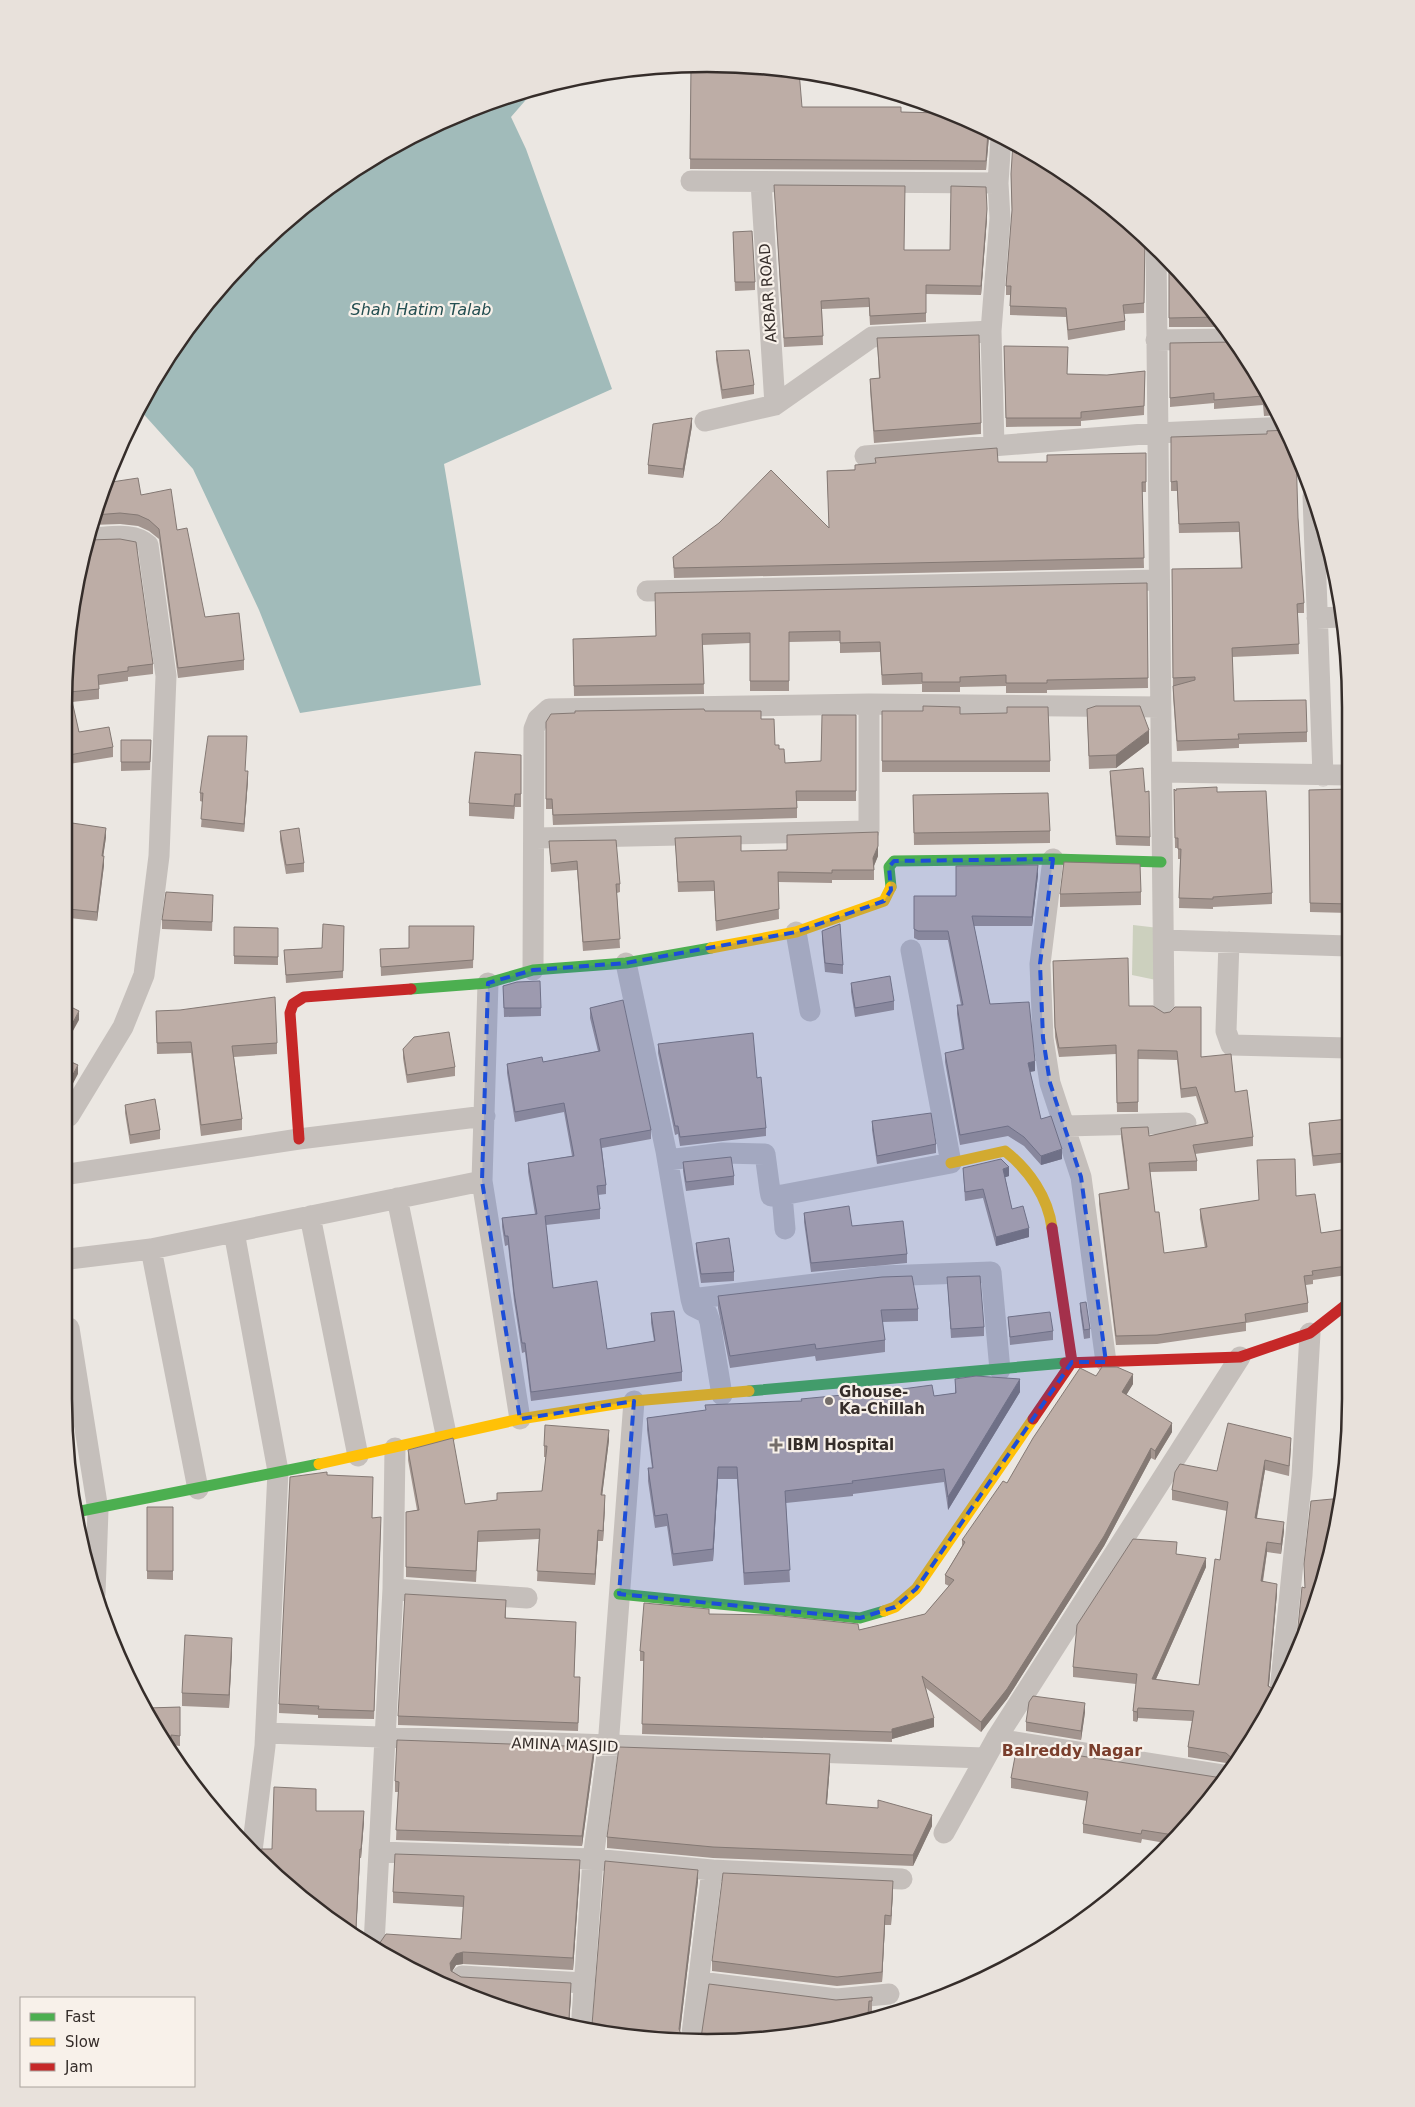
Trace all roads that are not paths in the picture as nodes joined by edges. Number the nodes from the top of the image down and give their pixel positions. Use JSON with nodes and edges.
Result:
{"nodes":[{"id":1,"x":1000,"y":145,"type":"edge"},
{"id":2,"x":691,"y":181,"type":"dead end"},
{"id":3,"x":761,"y":182,"type":"junction"},
{"id":4,"x":998,"y":183,"type":"junction"},
{"id":5,"x":1156,"y":257,"type":"edge"},
{"id":6,"x":991,"y":331,"type":"junction"},
{"id":7,"x":1224,"y":339,"type":"edge"},
{"id":8,"x":1156,"y":340,"type":"junction"},
{"id":9,"x":775,"y":405,"type":"junction"},
{"id":10,"x":705,"y":421,"type":"dead end"},
{"id":11,"x":1277,"y":427,"type":"edge"},
{"id":12,"x":1156,"y":433,"type":"junction"},
{"id":13,"x":994,"y":446,"type":"junction"},
{"id":14,"x":864,"y":456,"type":"dead end"},
{"id":15,"x":1313,"y":516,"type":"edge"},
{"id":16,"x":96,"y":538,"type":"edge"},
{"id":17,"x":1160,"y":580,"type":"junction"},
{"id":18,"x":647,"y":591,"type":"dead end"},
{"id":19,"x":1336,"y":617,"type":"edge"},
{"id":20,"x":1317,"y":618,"type":"junction"},
{"id":21,"x":869,"y":704,"type":"junction"},
{"id":22,"x":1160,"y":708,"type":"junction"},
{"id":23,"x":1162,"y":772,"type":"junction"},
{"id":24,"x":1342,"y":775,"type":"edge"},
{"id":25,"x":1323,"y":776,"type":"junction"},
{"id":26,"x":536,"y":838,"type":"junction"},
{"id":27,"x":1053,"y":859,"type":"junction"},
{"id":28,"x":1161,"y":862,"type":"junction"},
{"id":29,"x":796,"y":932,"type":"junction"},
{"id":30,"x":1164,"y":940,"type":"junction"},
{"id":31,"x":1229,"y":942,"type":"junction"},
{"id":32,"x":1342,"y":946,"type":"edge"},
{"id":33,"x":911,"y":950,"type":"dead end"},
{"id":34,"x":626,"y":963,"type":"junction"},
{"id":35,"x":533,"y":970,"type":"junction"},
{"id":36,"x":488,"y":983,"type":"junction"},
{"id":37,"x":810,"y":1010,"type":"dead end"},
{"id":38,"x":1164,"y":1010,"type":"dead end"},
{"id":39,"x":1342,"y":1048,"type":"edge"},
{"id":40,"x":73,"y":1109,"type":"edge"},
{"id":41,"x":485,"y":1116,"type":"junction"},
{"id":42,"x":1186,"y":1124,"type":"dead end"},
{"id":43,"x":1065,"y":1126,"type":"junction"},
{"id":44,"x":299,"y":1139,"type":"junction"},
{"id":45,"x":668,"y":1160,"type":"junction"},
{"id":46,"x":951,"y":1162,"type":"junction"},
{"id":47,"x":73,"y":1173,"type":"edge"},
{"id":48,"x":482,"y":1181,"type":"junction"},
{"id":49,"x":782,"y":1195,"type":"junction"},
{"id":50,"x":397,"y":1198,"type":"junction"},
{"id":51,"x":310,"y":1216,"type":"junction"},
{"id":52,"x":784,"y":1229,"type":"dead end"},
{"id":53,"x":234,"y":1232,"type":"junction"},
{"id":54,"x":151,"y":1249,"type":"junction"},
{"id":55,"x":73,"y":1259,"type":"edge"},
{"id":56,"x":691,"y":1299,"type":"junction"},
{"id":57,"x":1342,"y":1308,"type":"edge"},
{"id":58,"x":1310,"y":1333,"type":"junction"},
{"id":59,"x":73,"y":1353,"type":"edge"},
{"id":60,"x":1240,"y":1357,"type":"junction"},
{"id":61,"x":1072,"y":1362,"type":"junction"},
{"id":62,"x":1106,"y":1362,"type":"junction"},
{"id":63,"x":1000,"y":1370,"type":"junction"},
{"id":64,"x":722,"y":1395,"type":"junction"},
{"id":65,"x":634,"y":1401,"type":"junction"},
{"id":66,"x":520,"y":1419,"type":"junction"},
{"id":67,"x":446,"y":1434,"type":"junction"},
{"id":68,"x":395,"y":1448,"type":"junction"},
{"id":69,"x":358,"y":1456,"type":"junction"},
{"id":70,"x":278,"y":1470,"type":"junction"},
{"id":71,"x":198,"y":1489,"type":"junction"},
{"id":72,"x":98,"y":1510,"type":"junction"},
{"id":73,"x":83,"y":1511,"type":"edge"},
{"id":74,"x":96,"y":1570,"type":"edge"},
{"id":75,"x":393,"y":1589,"type":"junction"},
{"id":76,"x":619,"y":1594,"type":"junction"},
{"id":77,"x":527,"y":1598,"type":"dead end"},
{"id":78,"x":1282,"y":1668,"type":"edge"},
{"id":79,"x":266,"y":1734,"type":"junction"},
{"id":80,"x":384,"y":1737,"type":"junction"},
{"id":81,"x":996,"y":1739,"type":"junction"},
{"id":82,"x":608,"y":1747,"type":"junction"},
{"id":83,"x":984,"y":1758,"type":"junction"},
{"id":84,"x":1219,"y":1774,"type":"edge"},
{"id":85,"x":944,"y":1833,"type":"dead end"},
{"id":86,"x":253,"y":1843,"type":"edge"},
{"id":87,"x":378,"y":1852,"type":"junction"},
{"id":88,"x":593,"y":1858,"type":"junction"},
{"id":89,"x":712,"y":1870,"type":"junction"},
{"id":90,"x":902,"y":1879,"type":"dead end"},
{"id":91,"x":374,"y":1939,"type":"edge"},
{"id":92,"x":462,"y":1976,"type":"edge"},
{"id":93,"x":700,"y":1982,"type":"junction"},
{"id":94,"x":584,"y":1983,"type":"junction"},
{"id":95,"x":889,"y":1994,"type":"dead end"},
{"id":96,"x":582,"y":2021,"type":"edge"},
{"id":97,"x":692,"y":2034,"type":"edge"}],
"edges":[{"from":1,"to":4,"type":"street"},
{"from":2,"to":3,"type":"street"},
{"from":3,"to":4,"type":"street"},
{"from":3,"to":9,"type":"street","name":"AKBAR ROAD"},
{"from":4,"to":6,"type":"street"},
{"from":5,"to":8,"type":"street"},
{"from":6,"to":9,"type":"street"},
{"from":6,"to":13,"type":"street"},
{"from":7,"to":8,"type":"street"},
{"from":8,"to":12,"type":"street"},
{"from":9,"to":10,"type":"street"},
{"from":11,"to":12,"type":"street"},
{"from":12,"to":13,"type":"street"},
{"from":12,"to":17,"type":"street"},
{"from":13,"to":14,"type":"street"},
{"from":15,"to":20,"type":"street"},
{"from":16,"to":40,"type":"street"},
{"from":17,"to":18,"type":"street"},
{"from":17,"to":22,"type":"street"},
{"from":19,"to":20,"type":"street"},
{"from":20,"to":25,"type":"street"},
{"from":21,"to":22,"type":"street"},
{"from":21,"to":26,"type":"street"},
{"from":21,"to":26,"type":"street"},
{"from":22,"to":23,"type":"street"},
{"from":23,"to":25,"type":"street"},
{"from":23,"to":28,"type":"street"},
{"from":24,"to":25,"type":"street"},
{"from":26,"to":35,"type":"street"},
{"from":27,"to":28,"type":"street"},
{"from":27,"to":29,"type":"street"},
{"from":27,"to":43,"type":"street"},
{"from":28,"to":30,"type":"street"},
{"from":29,"to":34,"type":"street"},
{"from":29,"to":37,"type":"street"},
{"from":30,"to":31,"type":"street"},
{"from":30,"to":38,"type":"street"},
{"from":31,"to":32,"type":"street"},
{"from":31,"to":39,"type":"street"},
{"from":33,"to":46,"type":"street"},
{"from":34,"to":35,"type":"street"},
{"from":34,"to":45,"type":"street"},
{"from":35,"to":36,"type":"street"},
{"from":36,"to":41,"type":"street"},
{"from":36,"to":44,"type":"street"},
{"from":41,"to":44,"type":"street"},
{"from":41,"to":48,"type":"street"},
{"from":42,"to":43,"type":"street"},
{"from":43,"to":62,"type":"street"},
{"from":44,"to":47,"type":"street"},
{"from":45,"to":49,"type":"street"},
{"from":45,"to":56,"type":"street"},
{"from":46,"to":49,"type":"street"},
{"from":46,"to":61,"type":"street"},
{"from":48,"to":50,"type":"street"},
{"from":48,"to":66,"type":"street"},
{"from":49,"to":52,"type":"street"},
{"from":50,"to":51,"type":"street"},
{"from":50,"to":67,"type":"street"},
{"from":51,"to":53,"type":"street"},
{"from":51,"to":69,"type":"street"},
{"from":53,"to":54,"type":"street"},
{"from":53,"to":70,"type":"street"},
{"from":54,"to":55,"type":"street"},
{"from":54,"to":71,"type":"street"},
{"from":56,"to":63,"type":"street"},
{"from":56,"to":64,"type":"street"},
{"from":57,"to":58,"type":"street"},
{"from":58,"to":60,"type":"street"},
{"from":58,"to":78,"type":"street"},
{"from":59,"to":72,"type":"street"},
{"from":60,"to":62,"type":"street"},
{"from":60,"to":81,"type":"street"},
{"from":61,"to":62,"type":"street"},
{"from":61,"to":63,"type":"street"},
{"from":61,"to":76,"type":"street"},
{"from":63,"to":64,"type":"street"},
{"from":64,"to":65,"type":"street"},
{"from":65,"to":66,"type":"street"},
{"from":65,"to":76,"type":"street"},
{"from":66,"to":67,"type":"street"},
{"from":67,"to":68,"type":"street"},
{"from":68,"to":69,"type":"street"},
{"from":68,"to":75,"type":"street"},
{"from":69,"to":70,"type":"street"},
{"from":70,"to":71,"type":"street"},
{"from":70,"to":79,"type":"street"},
{"from":71,"to":72,"type":"street"},
{"from":72,"to":73,"type":"street"},
{"from":72,"to":74,"type":"street"},
{"from":75,"to":77,"type":"street"},
{"from":75,"to":80,"type":"street"},
{"from":76,"to":82,"type":"street"},
{"from":79,"to":80,"type":"street","name":"AMINA MASJID"},
{"from":79,"to":86,"type":"street"},
{"from":80,"to":82,"type":"street","name":"AMINA MASJID"},
{"from":80,"to":87,"type":"street"},
{"from":81,"to":83,"type":"street"},
{"from":81,"to":84,"type":"street"},
{"from":82,"to":83,"type":"street","name":"AMINA MASJID"},
{"from":82,"to":88,"type":"street"},
{"from":83,"to":85,"type":"street"},
{"from":87,"to":88,"type":"street"},
{"from":87,"to":91,"type":"street"},
{"from":88,"to":89,"type":"street"},
{"from":88,"to":94,"type":"street"},
{"from":89,"to":90,"type":"street"},
{"from":89,"to":93,"type":"street"},
{"from":92,"to":94,"type":"street"},
{"from":93,"to":95,"type":"street"},
{"from":93,"to":97,"type":"street"},
{"from":94,"to":96,"type":"street"}]}
